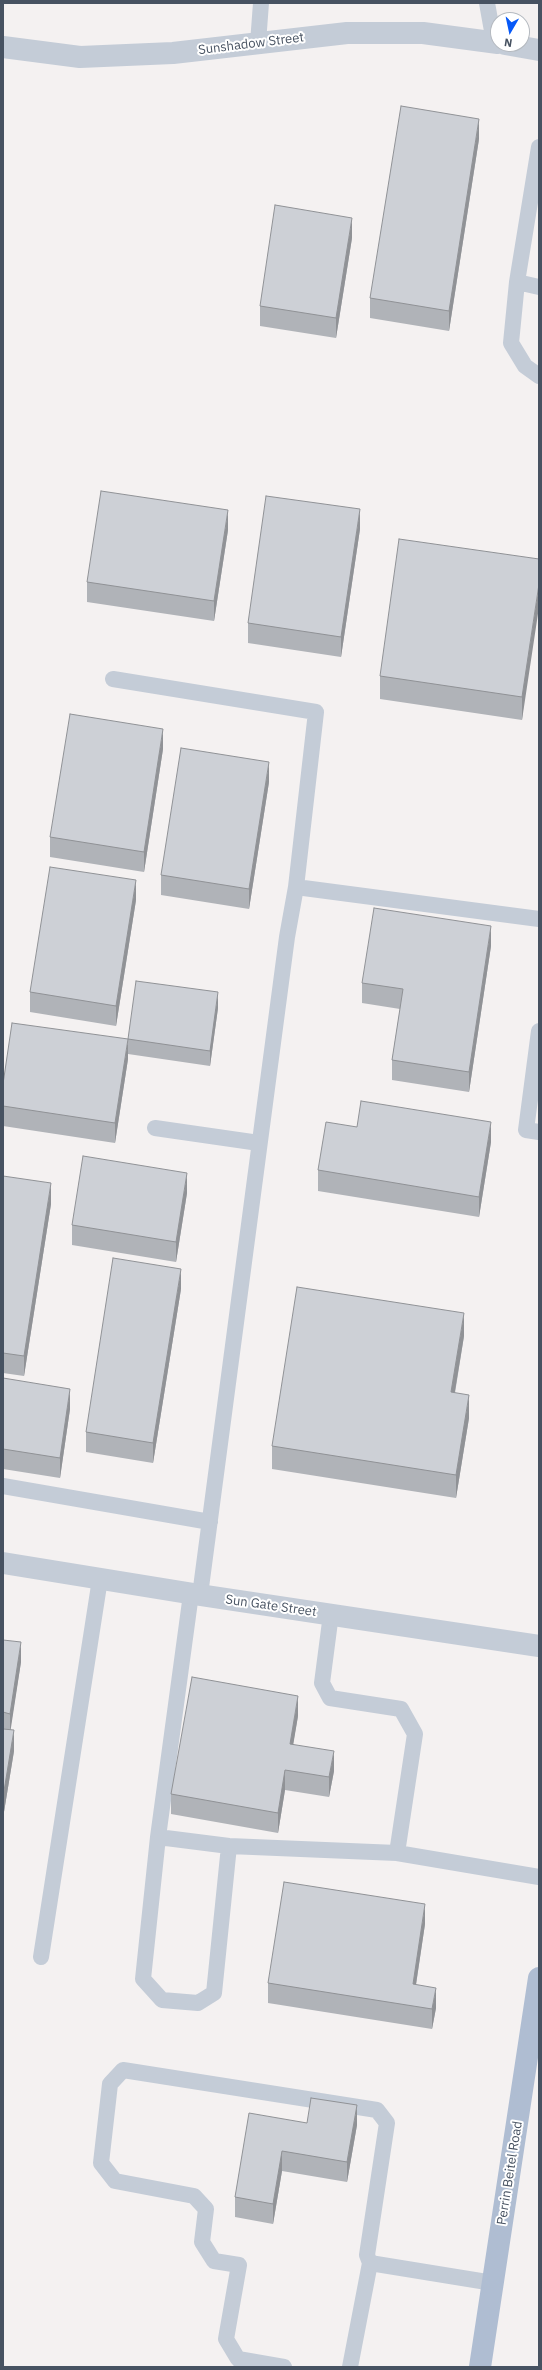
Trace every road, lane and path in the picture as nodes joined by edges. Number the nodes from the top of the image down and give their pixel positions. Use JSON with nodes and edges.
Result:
{"nodes":[{"id":1,"x":261,"y":3,"type":"edge"},
{"id":2,"x":487,"y":3,"type":"edge"},
{"id":3,"x":490,"y":13,"type":"edge"},
{"id":4,"x":490,"y":42,"type":"edge"},
{"id":5,"x":258,"y":43,"type":"junction"},
{"id":6,"x":3,"y":47,"type":"edge"},
{"id":7,"x":539,"y":147,"type":"edge"},
{"id":8,"x":537,"y":168,"type":"edge"},
{"id":9,"x":517,"y":282,"type":"junction"},
{"id":10,"x":539,"y":287,"type":"edge"},
{"id":11,"x":539,"y":376,"type":"edge"},
{"id":12,"x":113,"y":679,"type":"dead end"},
{"id":13,"x":296,"y":887,"type":"junction"},
{"id":14,"x":539,"y":919,"type":"edge"},
{"id":15,"x":539,"y":1031,"type":"edge"},
{"id":16,"x":155,"y":1128,"type":"dead end"},
{"id":17,"x":539,"y":1132,"type":"edge"},
{"id":18,"x":259,"y":1143,"type":"junction"},
{"id":19,"x":3,"y":1486,"type":"edge"},
{"id":20,"x":210,"y":1522,"type":"junction"},
{"id":21,"x":3,"y":1563,"type":"edge"},
{"id":22,"x":100,"y":1579,"type":"junction"},
{"id":23,"x":196,"y":1595,"type":"junction"},
{"id":24,"x":331,"y":1614,"type":"junction"},
{"id":25,"x":539,"y":1646,"type":"edge"},
{"id":26,"x":158,"y":1837,"type":"junction"},
{"id":27,"x":229,"y":1846,"type":"junction"},
{"id":28,"x":397,"y":1854,"type":"junction"},
{"id":29,"x":539,"y":1876,"type":"edge"},
{"id":30,"x":41,"y":1957,"type":"dead end"},
{"id":31,"x":539,"y":1978,"type":"edge"},
{"id":32,"x":535,"y":2032,"type":"edge"},
{"id":33,"x":370,"y":2263,"type":"junction"},
{"id":34,"x":492,"y":2283,"type":"junction"},
{"id":35,"x":284,"y":2367,"type":"edge"},
{"id":36,"x":350,"y":2367,"type":"edge"},
{"id":37,"x":480,"y":2367,"type":"edge"}],
"edges":[{"from":1,"to":5,"type":"lane"},
{"from":2,"to":3,"type":"lane"},
{"from":4,"to":5,"type":"street","name":"Sunshadow Street"},
{"from":5,"to":6,"type":"street","name":"Sunshadow Street"},
{"from":7,"to":8,"type":"lane"},
{"from":8,"to":9,"type":"lane"},
{"from":9,"to":10,"type":"lane"},
{"from":9,"to":11,"type":"lane"},
{"from":12,"to":13,"type":"lane"},
{"from":13,"to":14,"type":"lane"},
{"from":13,"to":18,"type":"lane"},
{"from":15,"to":17,"type":"lane"},
{"from":16,"to":18,"type":"lane"},
{"from":18,"to":20,"type":"lane"},
{"from":19,"to":20,"type":"lane"},
{"from":20,"to":23,"type":"lane"},
{"from":21,"to":22,"type":"street","name":"Sun Gate Street"},
{"from":22,"to":23,"type":"street","name":"Sun Gate Street"},
{"from":22,"to":30,"type":"lane"},
{"from":23,"to":24,"type":"street","name":"Sun Gate Street"},
{"from":23,"to":26,"type":"lane"},
{"from":24,"to":25,"type":"street","name":"Sun Gate Street"},
{"from":24,"to":28,"type":"lane"},
{"from":26,"to":27,"type":"lane"},
{"from":26,"to":27,"type":"lane"},
{"from":27,"to":28,"type":"lane"},
{"from":28,"to":29,"type":"lane"},
{"from":31,"to":32,"type":"main road","name":"Perrin Beitel Road"},
{"from":32,"to":34,"type":"main road","name":"Perrin Beitel Road"},
{"from":33,"to":34,"type":"lane"},
{"from":33,"to":35,"type":"lane"},
{"from":33,"to":36,"type":"lane"},
{"from":34,"to":37,"type":"main road","name":"Perrin Beitel Road"}]}
